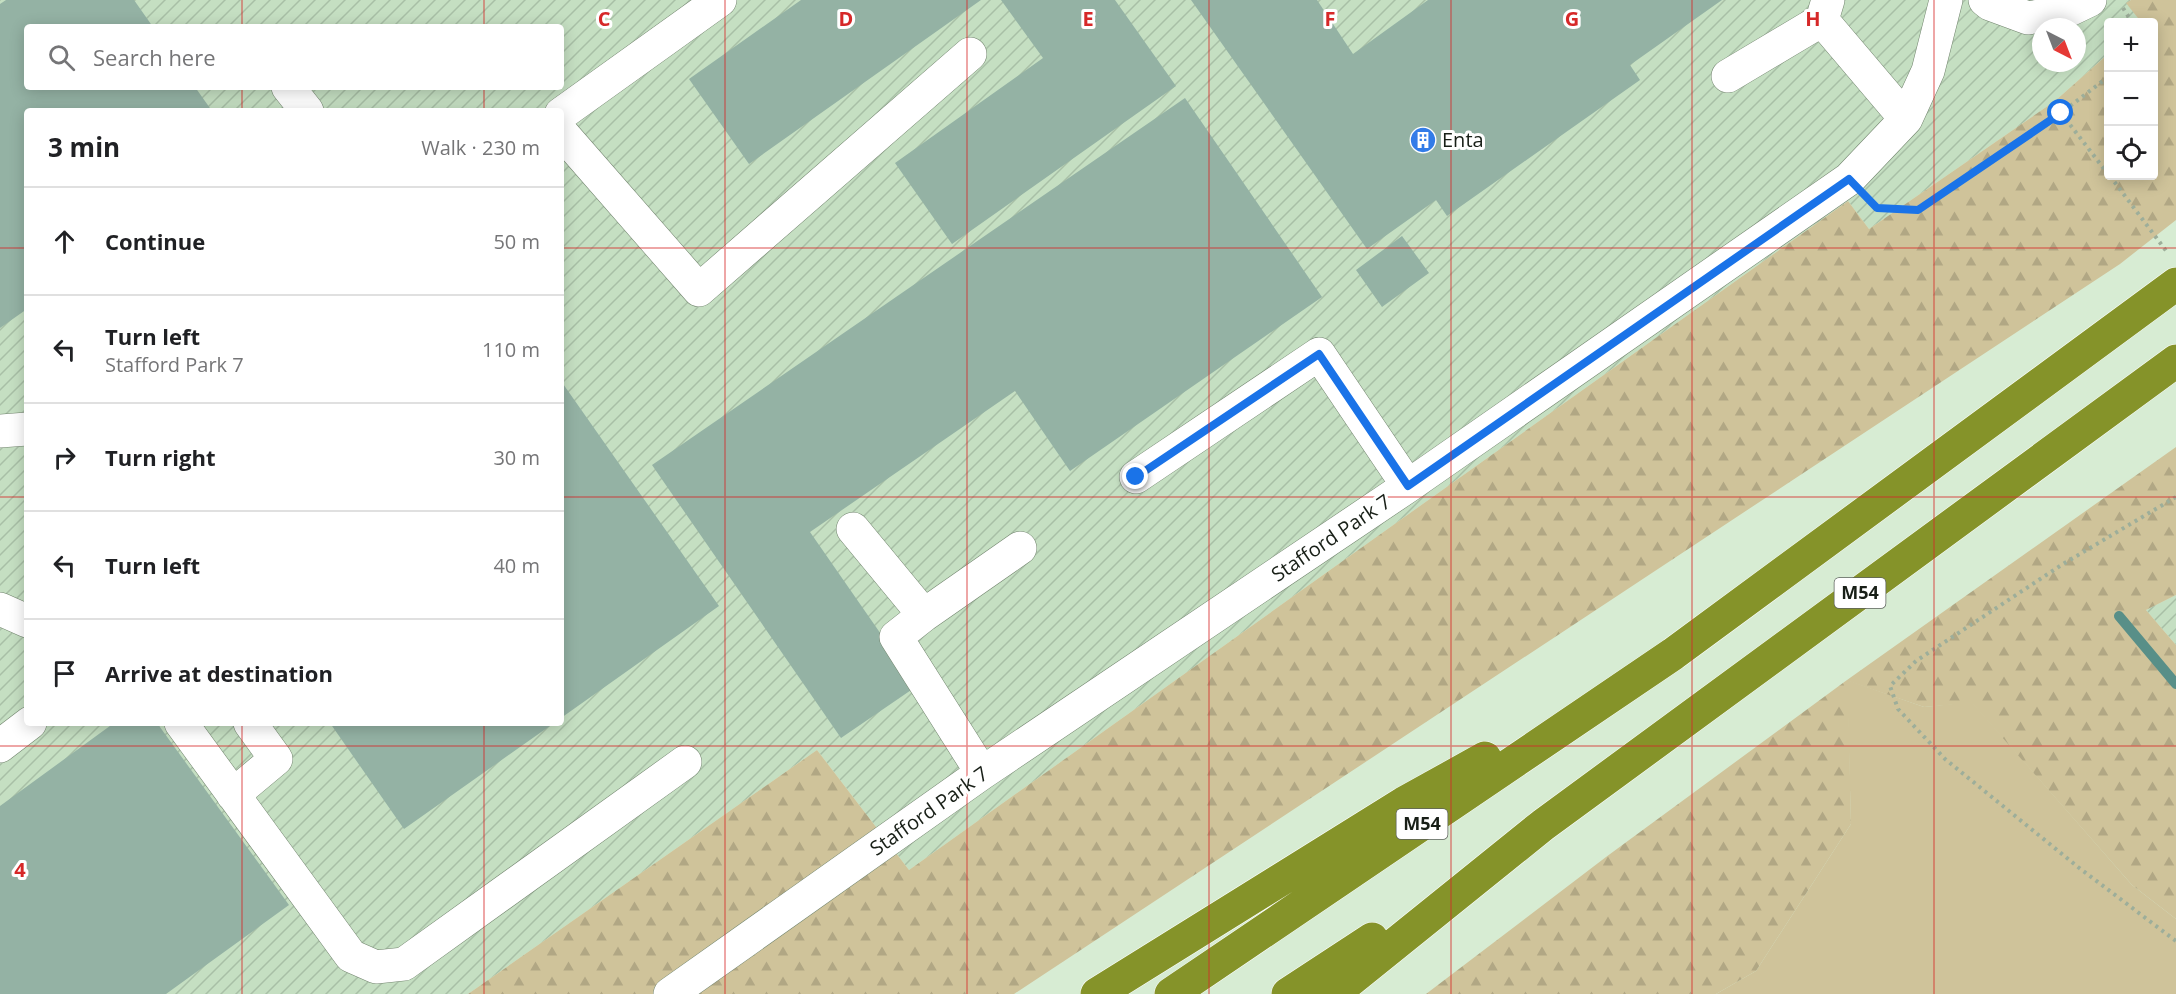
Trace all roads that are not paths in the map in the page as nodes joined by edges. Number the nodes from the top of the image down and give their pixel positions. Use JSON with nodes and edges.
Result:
{"nodes":[{"id":1,"x":720,"y":0,"type":"edge"},
{"id":2,"x":1946,"y":0,"type":"edge"},
{"id":3,"x":1985,"y":0,"type":"edge"},
{"id":4,"x":2090,"y":0,"type":"edge"},
{"id":5,"x":1825,"y":10,"type":"edge"},
{"id":6,"x":970,"y":54,"type":"dead end"},
{"id":7,"x":1728,"y":76,"type":"dead end"},
{"id":8,"x":290,"y":90,"type":"edge"},
{"id":9,"x":305,"y":108,"type":"edge"},
{"id":10,"x":564,"y":112,"type":"edge"},
{"id":11,"x":1906,"y":119,"type":"junction"},
{"id":12,"x":564,"y":135,"type":"edge"},
{"id":13,"x":2173,"y":270,"type":"edge"},
{"id":14,"x":2176,"y":361,"type":"edge"},
{"id":15,"x":24,"y":429,"type":"edge"},
{"id":16,"x":0,"y":430,"type":"edge"},
{"id":17,"x":1136,"y":477,"type":"dead end"},
{"id":18,"x":1408,"y":486,"type":"junction"},
{"id":19,"x":853,"y":529,"type":"dead end"},
{"id":20,"x":1020,"y":548,"type":"dead end"},
{"id":21,"x":0,"y":609,"type":"edge"},
{"id":22,"x":924,"y":615,"type":"junction"},
{"id":23,"x":24,"y":620,"type":"edge"},
{"id":24,"x":1673,"y":654,"type":"junction"},
{"id":25,"x":26,"y":726,"type":"edge"},
{"id":26,"x":183,"y":726,"type":"edge"},
{"id":27,"x":252,"y":726,"type":"edge"},
{"id":28,"x":0,"y":746,"type":"edge"},
{"id":29,"x":685,"y":762,"type":"dead end"},
{"id":30,"x":982,"y":773,"type":"junction"},
{"id":31,"x":233,"y":795,"type":"junction"},
{"id":32,"x":1544,"y":825,"type":"junction"},
{"id":33,"x":670,"y":994,"type":"edge"},
{"id":34,"x":1097,"y":994,"type":"edge"},
{"id":35,"x":1171,"y":994,"type":"edge"},
{"id":36,"x":1288,"y":994,"type":"edge"},
{"id":37,"x":1333,"y":994,"type":"edge"}],
"edges":[{"from":1,"to":10,"type":"street"},
{"from":2,"to":11,"type":"street","name":"Stafford Park 7"},
{"from":3,"to":4,"type":"street"},
{"from":5,"to":7,"type":"street"},
{"from":5,"to":11,"type":"street"},
{"from":6,"to":12,"type":"street"},
{"from":8,"to":9,"type":"street"},
{"from":11,"to":18,"type":"street","name":"Stafford Park 7"},
{"from":13,"to":24,"type":"highway","number":"M54"},
{"from":14,"to":32,"type":"highway","number":"M54"},
{"from":15,"to":16,"type":"street"},
{"from":17,"to":18,"type":"street"},
{"from":18,"to":30,"type":"street","name":"Stafford Park 7"},
{"from":19,"to":22,"type":"street"},
{"from":20,"to":22,"type":"street"},
{"from":21,"to":23,"type":"street"},
{"from":22,"to":30,"type":"street"},
{"from":24,"to":34,"type":"highway"},
{"from":24,"to":35,"type":"highway","number":"M54"},
{"from":25,"to":28,"type":"street"},
{"from":26,"to":31,"type":"street"},
{"from":27,"to":31,"type":"street"},
{"from":29,"to":31,"type":"street"},
{"from":30,"to":33,"type":"street","name":"Stafford Park 7"},
{"from":32,"to":36,"type":"highway","number":"M54"},
{"from":32,"to":37,"type":"highway"}]}
